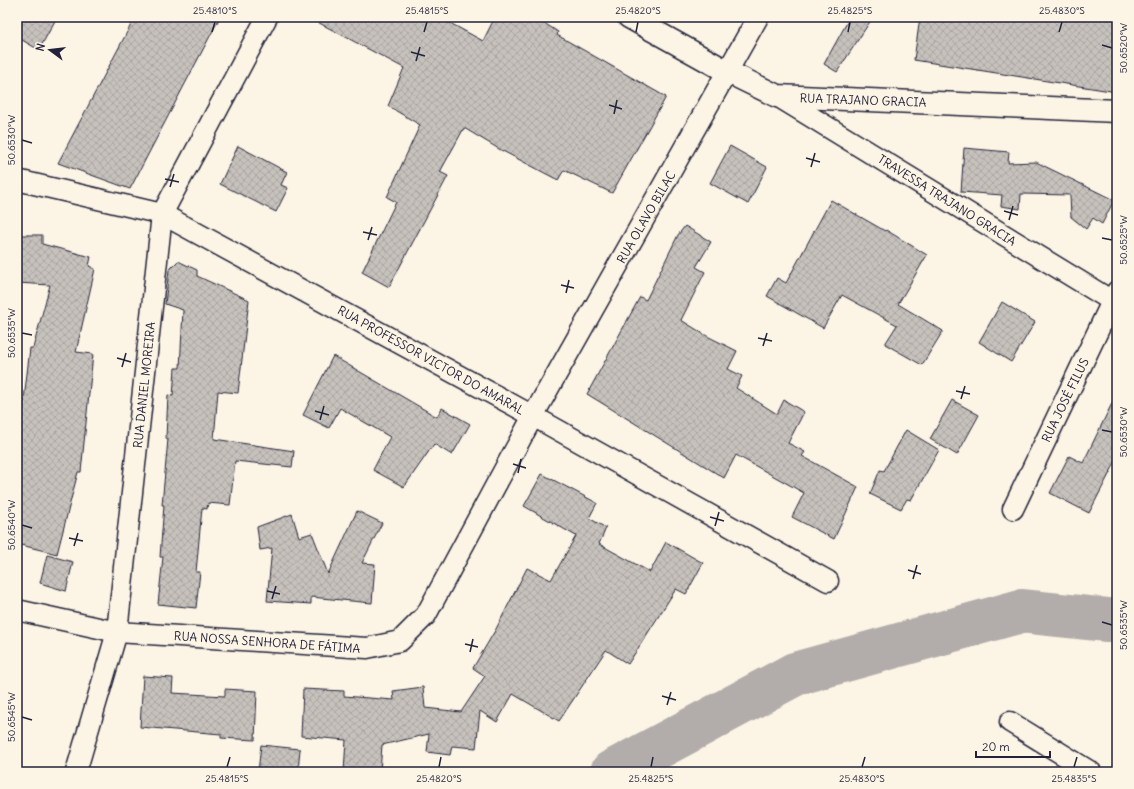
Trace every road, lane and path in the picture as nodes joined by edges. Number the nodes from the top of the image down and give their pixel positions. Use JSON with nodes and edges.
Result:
{"nodes":[{"id":1,"x":267,"y":17,"type":"edge"},
{"id":2,"x":629,"y":17,"type":"edge"},
{"id":3,"x":758,"y":17,"type":"edge"},
{"id":4,"x":728,"y":72,"type":"junction"},
{"id":5,"x":777,"y":96,"type":"junction"},
{"id":6,"x":1117,"y":111,"type":"edge"},
{"id":7,"x":17,"y":180,"type":"edge"},
{"id":8,"x":162,"y":214,"type":"junction"},
{"id":9,"x":1115,"y":299,"type":"edge"},
{"id":10,"x":533,"y":416,"type":"junction"},
{"id":11,"x":1013,"y":509,"type":"dead end"},
{"id":12,"x":828,"y":581,"type":"dead end"},
{"id":13,"x":17,"y":610,"type":"edge"},
{"id":14,"x":117,"y":632,"type":"junction"},
{"id":15,"x":1010,"y":722,"type":"dead end"},
{"id":16,"x":76,"y":772,"type":"edge"},
{"id":17,"x":1092,"y":772,"type":"edge"}],
"edges":[{"from":1,"to":8,"type":"street","name":"RUA DANIEL MOREIRA"},
{"from":2,"to":4,"type":"main road","name":"RUA TRAJANO GRACIA"},
{"from":3,"to":4,"type":"street","name":"RUA OLAVO BILAC"},
{"from":4,"to":5,"type":"main road","name":"RUA TRAJANO GRACIA"},
{"from":4,"to":10,"type":"street","name":"RUA OLAVO BILAC"},
{"from":5,"to":6,"type":"main road","name":"RUA TRAJANO GRACIA"},
{"from":5,"to":9,"type":"street","name":"TRAVESSA TRAJANO GRACIA"},
{"from":7,"to":8,"type":"street","name":"RUA PROFESSOR VICTOR DO AMARAL"},
{"from":8,"to":10,"type":"street","name":"RUA PROFESSOR VICTOR DO AMARAL"},
{"from":8,"to":14,"type":"street","name":"RUA DANIEL MOREIRA"},
{"from":9,"to":11,"type":"street","name":"RUA JOSÉ FILUS"},
{"from":10,"to":12,"type":"street","name":"RUA PROFESSOR VICTOR DO AMARAL"},
{"from":10,"to":14,"type":"street","name":"RUA NOSSA SENHORA DE FÁTIMA"},
{"from":13,"to":14,"type":"street","name":"RUA NOSSA SENHORA DE FÁTIMA"},
{"from":14,"to":16,"type":"street","name":"RUA DANIEL MOREIRA"},
{"from":15,"to":17,"type":"street"}]}
